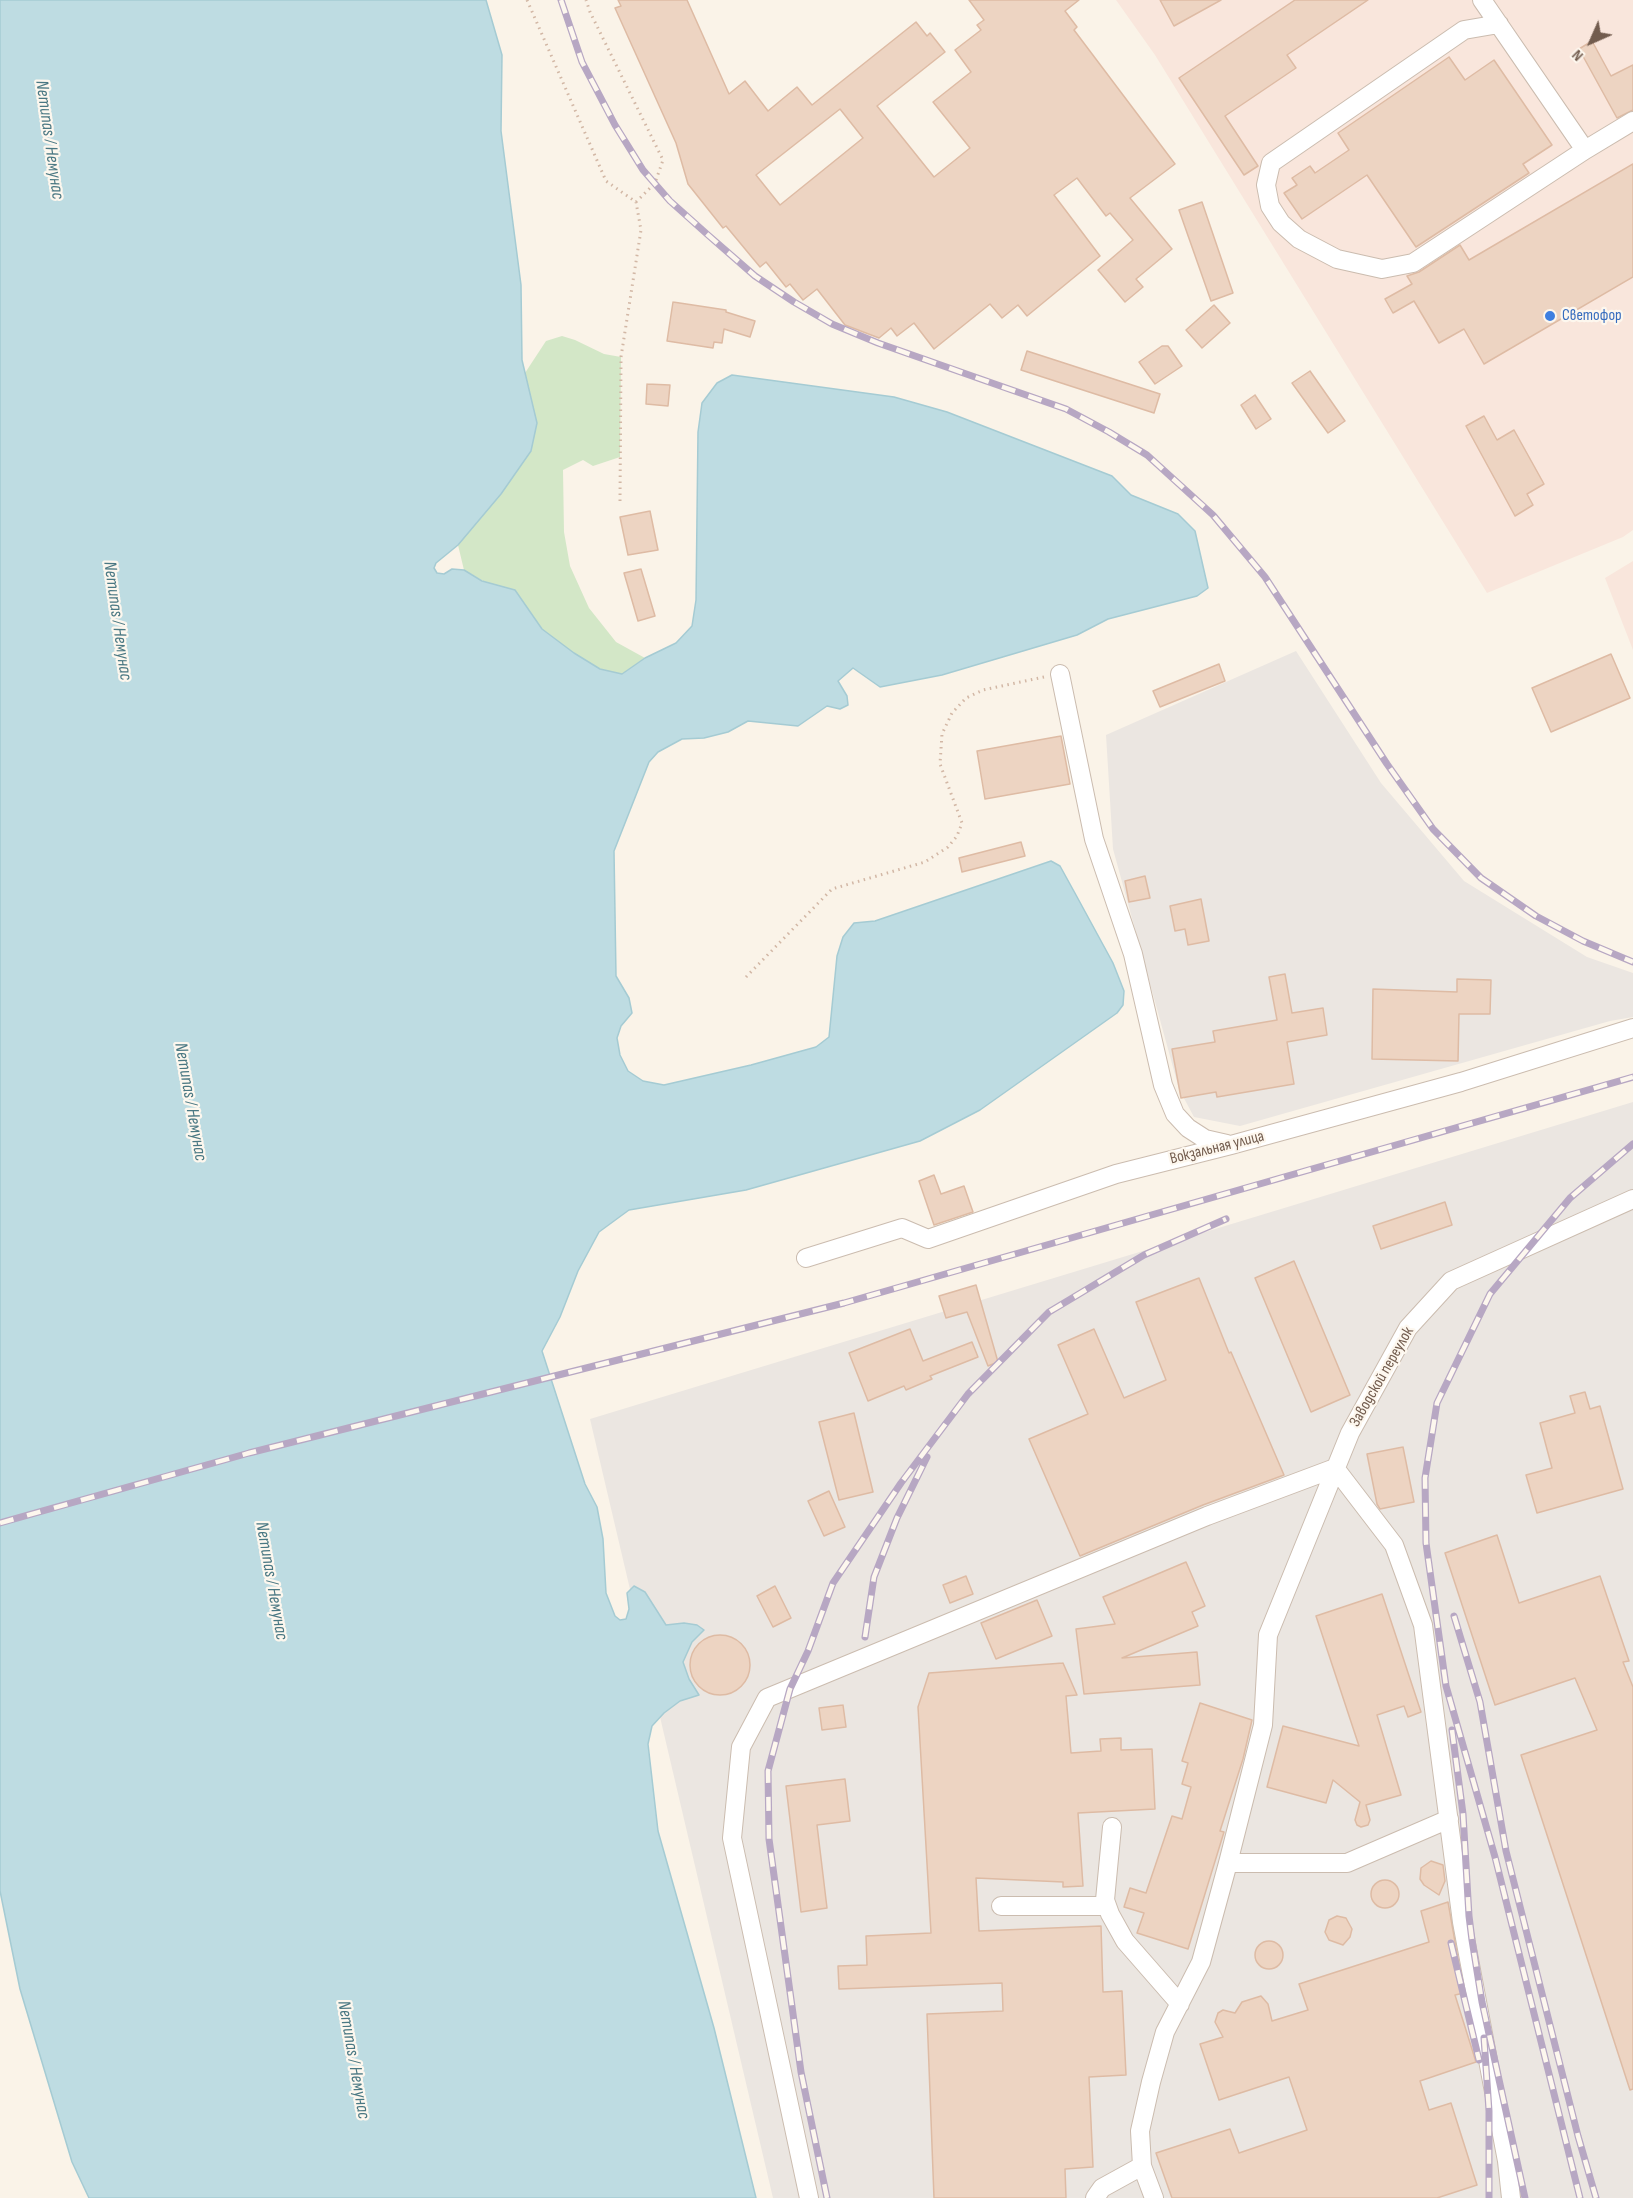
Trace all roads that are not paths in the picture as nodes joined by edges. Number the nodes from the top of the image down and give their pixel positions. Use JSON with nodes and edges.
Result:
{"nodes":[{"id":1,"x":1482,"y":0,"type":"edge"},
{"id":2,"x":1499,"y":24,"type":"junction"},
{"id":3,"x":1633,"y":121,"type":"edge"},
{"id":4,"x":1586,"y":150,"type":"junction"},
{"id":5,"x":1060,"y":674,"type":"road end"},
{"id":6,"x":1633,"y":1028,"type":"edge"},
{"id":7,"x":1231,"y":1145,"type":"junction"},
{"id":8,"x":1633,"y":1199,"type":"edge"},
{"id":9,"x":806,"y":1258,"type":"dead end"},
{"id":10,"x":1335,"y":1468,"type":"junction"},
{"id":11,"x":1449,"y":1819,"type":"junction"},
{"id":12,"x":1112,"y":1827,"type":"dead end"},
{"id":13,"x":1228,"y":1863,"type":"junction"},
{"id":14,"x":1001,"y":1906,"type":"dead end"},
{"id":15,"x":1107,"y":1906,"type":"junction"},
{"id":16,"x":1180,"y":2004,"type":"junction"},
{"id":17,"x":1142,"y":2166,"type":"junction"},
{"id":18,"x":809,"y":2198,"type":"edge"},
{"id":19,"x":1095,"y":2198,"type":"edge"},
{"id":20,"x":1154,"y":2198,"type":"edge"},
{"id":21,"x":1510,"y":2198,"type":"edge"}],
"edges":[{"from":1,"to":2,"type":"street"},
{"from":2,"to":4,"type":"street"},
{"from":2,"to":4,"type":"street"},
{"from":3,"to":4,"type":"street"},
{"from":5,"to":7,"type":"street"},
{"from":6,"to":7,"type":"street","name":"Вокзальная улица"},
{"from":7,"to":9,"type":"street","name":"Вокзальная улица"},
{"from":8,"to":10,"type":"street","name":"Заводской переулок"},
{"from":10,"to":11,"type":"street"},
{"from":10,"to":13,"type":"street","name":"Заводской переулок"},
{"from":10,"to":18,"type":"street"},
{"from":11,"to":13,"type":"street"},
{"from":11,"to":21,"type":"street"},
{"from":12,"to":15,"type":"street"},
{"from":13,"to":16,"type":"street","name":"Заводской переулок"},
{"from":14,"to":15,"type":"street"},
{"from":15,"to":16,"type":"street"},
{"from":16,"to":17,"type":"street","name":"Заводской переулок"},
{"from":17,"to":19,"type":"street"},
{"from":17,"to":20,"type":"street","name":"Заводской переулок"}]}
